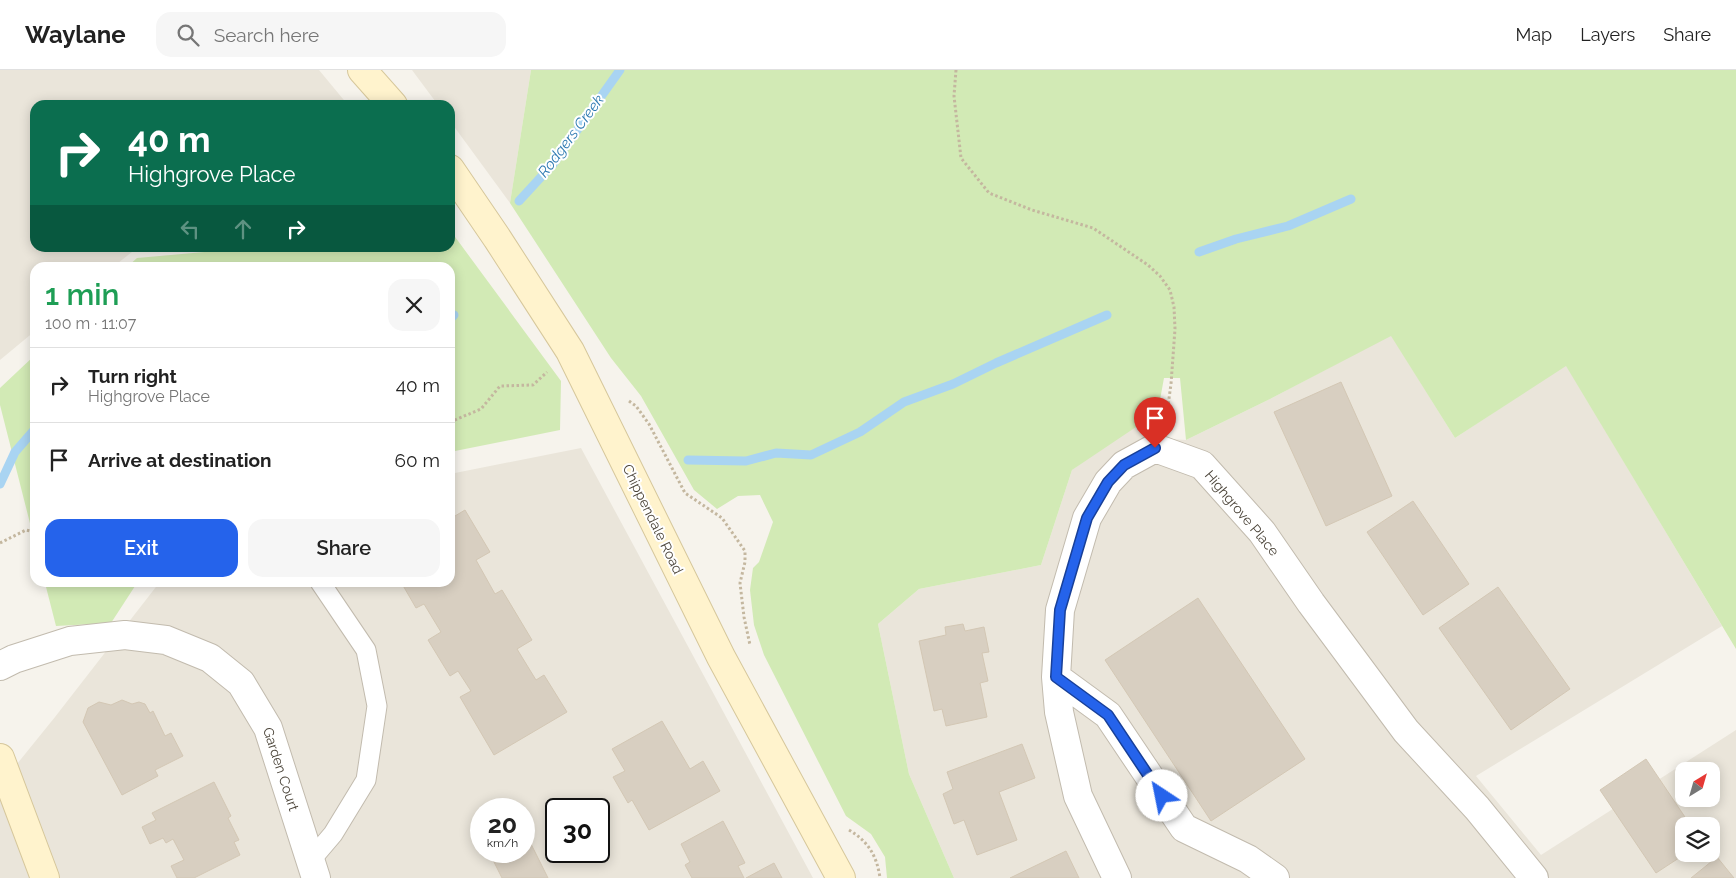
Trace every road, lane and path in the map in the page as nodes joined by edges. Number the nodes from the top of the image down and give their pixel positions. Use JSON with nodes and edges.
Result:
{"nodes":[{"id":1,"x":362,"y":70,"type":"edge"},
{"id":2,"x":956,"y":70,"type":"edge"},
{"id":3,"x":389,"y":100,"type":"edge"},
{"id":4,"x":455,"y":176,"type":"edge"},
{"id":5,"x":570,"y":351,"type":"junction"},
{"id":6,"x":455,"y":420,"type":"edge"},
{"id":7,"x":1155,"y":448,"type":"junction"},
{"id":8,"x":30,"y":531,"type":"edge"},
{"id":9,"x":0,"y":543,"type":"edge"},
{"id":10,"x":323,"y":587,"type":"edge"},
{"id":11,"x":0,"y":666,"type":"edge"},
{"id":12,"x":1056,"y":677,"type":"junction"},
{"id":13,"x":0,"y":758,"type":"edge"},
{"id":14,"x":313,"y":870,"type":"edge"},
{"id":15,"x":45,"y":878,"type":"edge"},
{"id":16,"x":841,"y":878,"type":"edge"},
{"id":17,"x":1117,"y":878,"type":"edge"},
{"id":18,"x":1275,"y":878,"type":"edge"},
{"id":19,"x":1534,"y":878,"type":"edge"}],
"edges":[{"from":1,"to":3,"type":"street"},
{"from":2,"to":7,"type":"path"},
{"from":4,"to":5,"type":"street","name":"Chippendale Road"},
{"from":5,"to":6,"type":"path"},
{"from":5,"to":16,"type":"street","name":"Chippendale Road"},
{"from":7,"to":12,"type":"street"},
{"from":7,"to":19,"type":"street","name":"Highgrove Place"},
{"from":8,"to":9,"type":"path"},
{"from":10,"to":14,"type":"lane"},
{"from":11,"to":14,"type":"street","name":"Garden Court"},
{"from":12,"to":17,"type":"street"},
{"from":12,"to":18,"type":"street"},
{"from":13,"to":15,"type":"street"}]}
